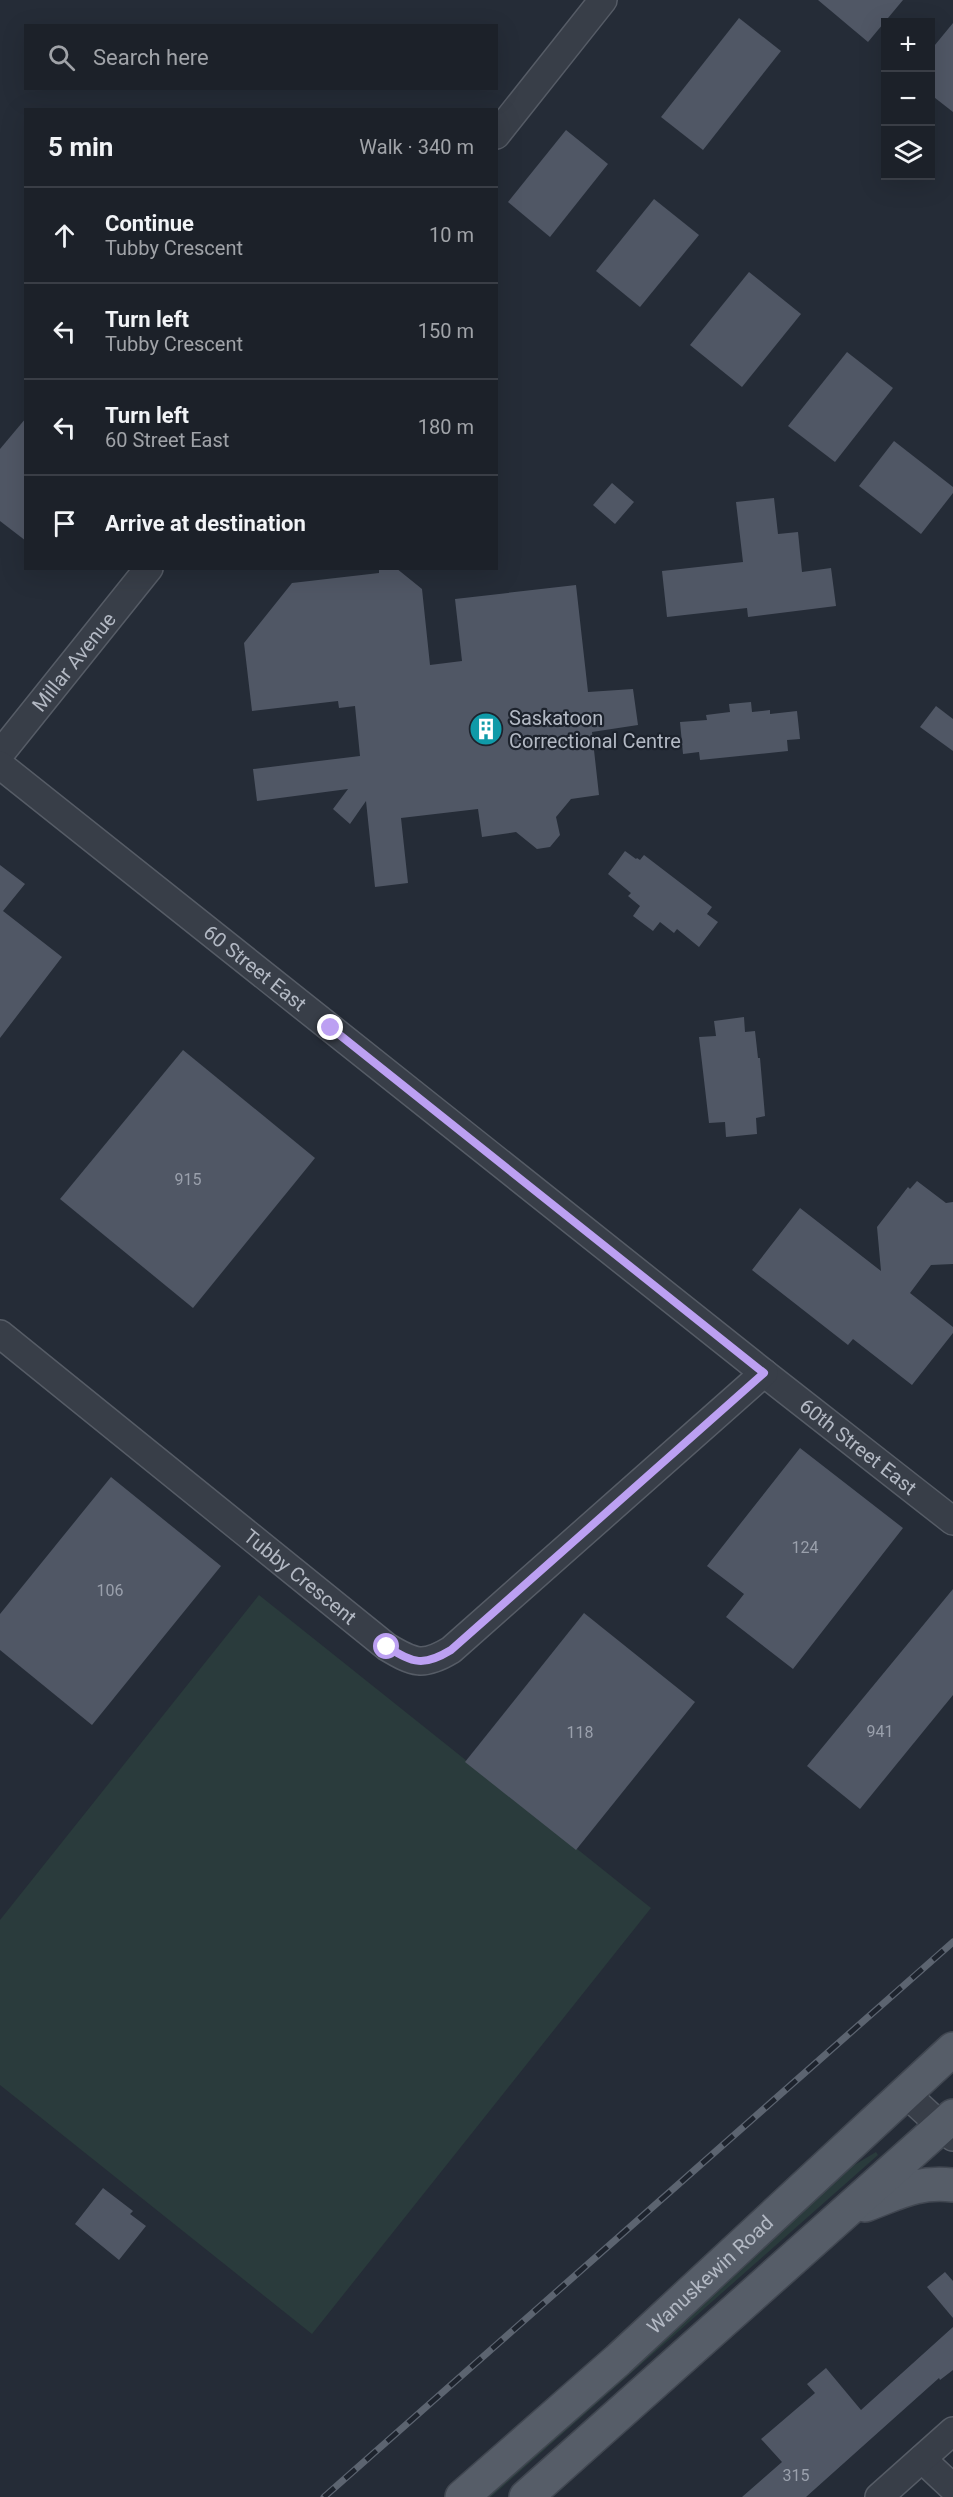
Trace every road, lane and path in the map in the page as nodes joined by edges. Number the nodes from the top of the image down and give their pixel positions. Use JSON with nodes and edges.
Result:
{"nodes":[{"id":1,"x":603,"y":0,"type":"edge"},
{"id":2,"x":498,"y":132,"type":"edge"},
{"id":3,"x":147,"y":570,"type":"edge"},
{"id":4,"x":0,"y":754,"type":"edge"},
{"id":5,"x":0,"y":765,"type":"edge"},
{"id":6,"x":0,"y":1334,"type":"edge"},
{"id":7,"x":764,"y":1373,"type":"junction"},
{"id":8,"x":953,"y":1521,"type":"edge"},
{"id":9,"x":953,"y":2049,"type":"edge"},
{"id":10,"x":903,"y":2092,"type":"junction"},
{"id":11,"x":949,"y":2126,"type":"edge"},
{"id":12,"x":953,"y":2184,"type":"edge"},
{"id":13,"x":843,"y":2214,"type":"junction"},
{"id":14,"x":953,"y":2431,"type":"edge"},
{"id":15,"x":922,"y":2459,"type":"junction"},
{"id":16,"x":953,"y":2488,"type":"edge"},
{"id":17,"x":462,"y":2497,"type":"edge"},
{"id":18,"x":526,"y":2497,"type":"edge"},
{"id":19,"x":879,"y":2497,"type":"edge"}],
"edges":[{"from":1,"to":2,"type":"street"},
{"from":3,"to":4,"type":"street","name":"Millar Avenue"},
{"from":5,"to":7,"type":"street","name":"60 Street East"},
{"from":6,"to":7,"type":"street","name":"Tubby Crescent"},
{"from":7,"to":8,"type":"street","name":"60th Street East"},
{"from":9,"to":10,"type":"main road","name":"Wanuskewin Road"},
{"from":10,"to":11,"type":"street"},
{"from":10,"to":17,"type":"main road","name":"Wanuskewin Road"},
{"from":11,"to":13,"type":"main road"},
{"from":12,"to":13,"type":"main road"},
{"from":13,"to":18,"type":"main road"},
{"from":14,"to":15,"type":"street"},
{"from":15,"to":16,"type":"street"},
{"from":15,"to":19,"type":"street"}]}
